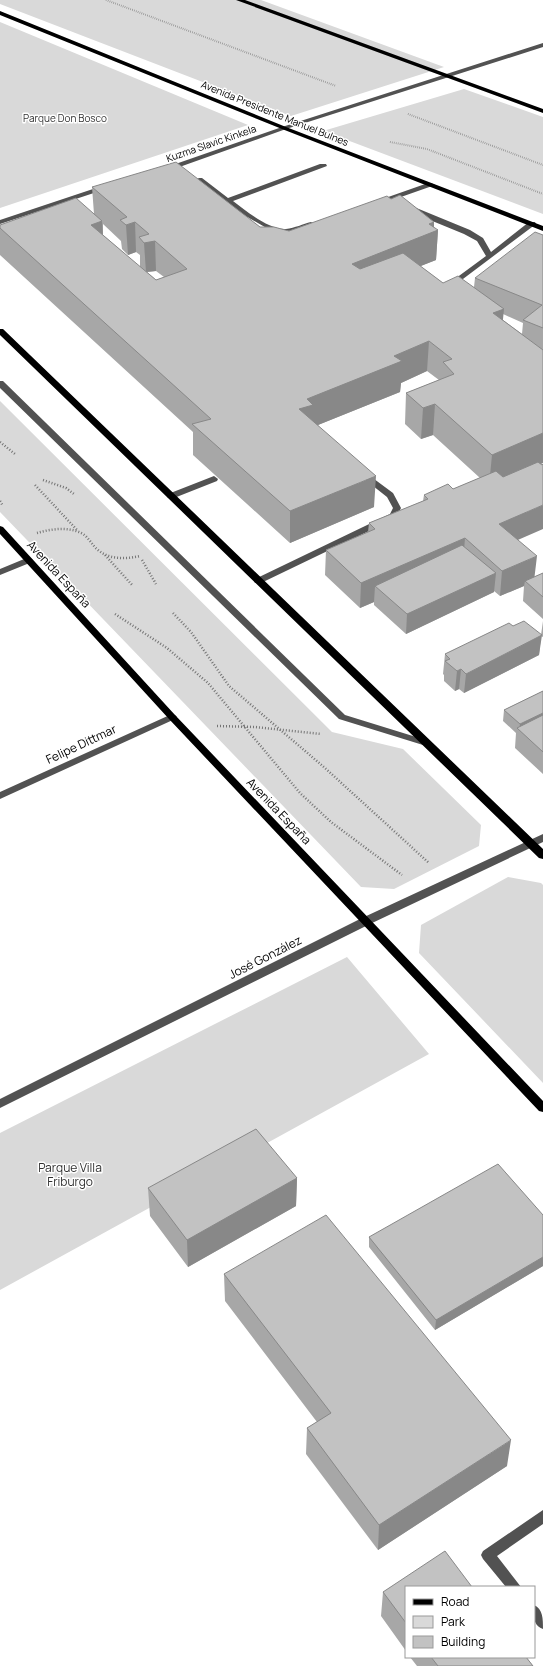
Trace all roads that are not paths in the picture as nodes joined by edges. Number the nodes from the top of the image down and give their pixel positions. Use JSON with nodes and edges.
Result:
{"nodes":[{"id":1,"x":239,"y":0,"type":"edge"},
{"id":2,"x":0,"y":13,"type":"edge"},
{"id":3,"x":543,"y":45,"type":"edge"},
{"id":4,"x":446,"y":76,"type":"junction"},
{"id":5,"x":543,"y":111,"type":"edge"},
{"id":6,"x":284,"y":128,"type":"junction"},
{"id":7,"x":323,"y":166,"type":"dead end"},
{"id":8,"x":185,"y":169,"type":"junction"},
{"id":9,"x":164,"y":170,"type":"edge"},
{"id":10,"x":431,"y":185,"type":"junction"},
{"id":11,"x":112,"y":186,"type":"edge"},
{"id":12,"x":387,"y":199,"type":"junction"},
{"id":13,"x":227,"y":200,"type":"junction"},
{"id":14,"x":368,"y":206,"type":"edge"},
{"id":15,"x":0,"y":222,"type":"edge"},
{"id":16,"x":315,"y":222,"type":"edge"},
{"id":17,"x":532,"y":224,"type":"junction"},
{"id":18,"x":543,"y":229,"type":"edge"},
{"id":19,"x":490,"y":256,"type":"junction"},
{"id":20,"x":451,"y":286,"type":"edge"},
{"id":21,"x":0,"y":332,"type":"edge"},
{"id":22,"x":0,"y":383,"type":"edge"},
{"id":23,"x":360,"y":472,"type":"edge"},
{"id":24,"x":214,"y":479,"type":"dead end"},
{"id":25,"x":171,"y":496,"type":"junction"},
{"id":26,"x":0,"y":529,"type":"edge"},
{"id":27,"x":29,"y":560,"type":"junction"},
{"id":28,"x":0,"y":572,"type":"edge"},
{"id":29,"x":258,"y":581,"type":"junction"},
{"id":30,"x":172,"y":717,"type":"junction"},
{"id":31,"x":426,"y":743,"type":"junction"},
{"id":32,"x":0,"y":796,"type":"edge"},
{"id":33,"x":543,"y":838,"type":"edge"},
{"id":34,"x":531,"y":843,"type":"junction"},
{"id":35,"x":543,"y":855,"type":"edge"},
{"id":36,"x":366,"y":921,"type":"junction"},
{"id":37,"x":0,"y":1104,"type":"edge"},
{"id":38,"x":543,"y":1108,"type":"edge"},
{"id":39,"x":543,"y":1516,"type":"edge"},
{"id":40,"x":513,"y":1586,"type":"edge"},
{"id":41,"x":535,"y":1613,"type":"edge"},
{"id":42,"x":543,"y":1623,"type":"edge"}],
"edges":[{"from":1,"to":4,"type":"main road"},
{"from":2,"to":6,"type":"main road","name":"Avenida Presidente Manuel Bulnes"},
{"from":3,"to":4,"type":"street","name":"Kuzma Slavic Kinkela"},
{"from":4,"to":5,"type":"main road"},
{"from":4,"to":6,"type":"street","name":"Kuzma Slavic Kinkela"},
{"from":6,"to":8,"type":"street","name":"Kuzma Slavic Kinkela"},
{"from":6,"to":10,"type":"main road","name":"Avenida Presidente Manuel Bulnes"},
{"from":7,"to":13,"type":"street"},
{"from":8,"to":9,"type":"street","name":"Kuzma Slavic Kinkela"},
{"from":8,"to":13,"type":"street"},
{"from":10,"to":12,"type":"street"},
{"from":10,"to":17,"type":"main road","name":"Avenida Presidente Manuel Bulnes"},
{"from":11,"to":15,"type":"street"},
{"from":12,"to":14,"type":"street"},
{"from":12,"to":19,"type":"street"},
{"from":13,"to":16,"type":"street"},
{"from":17,"to":18,"type":"main road","name":"Avenida Presidente Manuel Bulnes"},
{"from":17,"to":19,"type":"street"},
{"from":19,"to":20,"type":"street"},
{"from":21,"to":25,"type":"main road"},
{"from":22,"to":31,"type":"street"},
{"from":23,"to":29,"type":"street"},
{"from":24,"to":25,"type":"street"},
{"from":25,"to":29,"type":"main road"},
{"from":26,"to":27,"type":"main road","name":"Avenida España"},
{"from":27,"to":28,"type":"street"},
{"from":27,"to":30,"type":"main road","name":"Avenida España"},
{"from":29,"to":31,"type":"main road"},
{"from":30,"to":32,"type":"street","name":"Felipe Dittmar"},
{"from":30,"to":36,"type":"main road","name":"Avenida España"},
{"from":31,"to":34,"type":"main road"},
{"from":33,"to":34,"type":"street","name":"José González"},
{"from":34,"to":35,"type":"main road"},
{"from":34,"to":36,"type":"street","name":"José González"},
{"from":36,"to":37,"type":"street","name":"José González"},
{"from":36,"to":38,"type":"main road","name":"Avenida España"},
{"from":39,"to":40,"type":"street"},
{"from":41,"to":42,"type":"street"}]}
